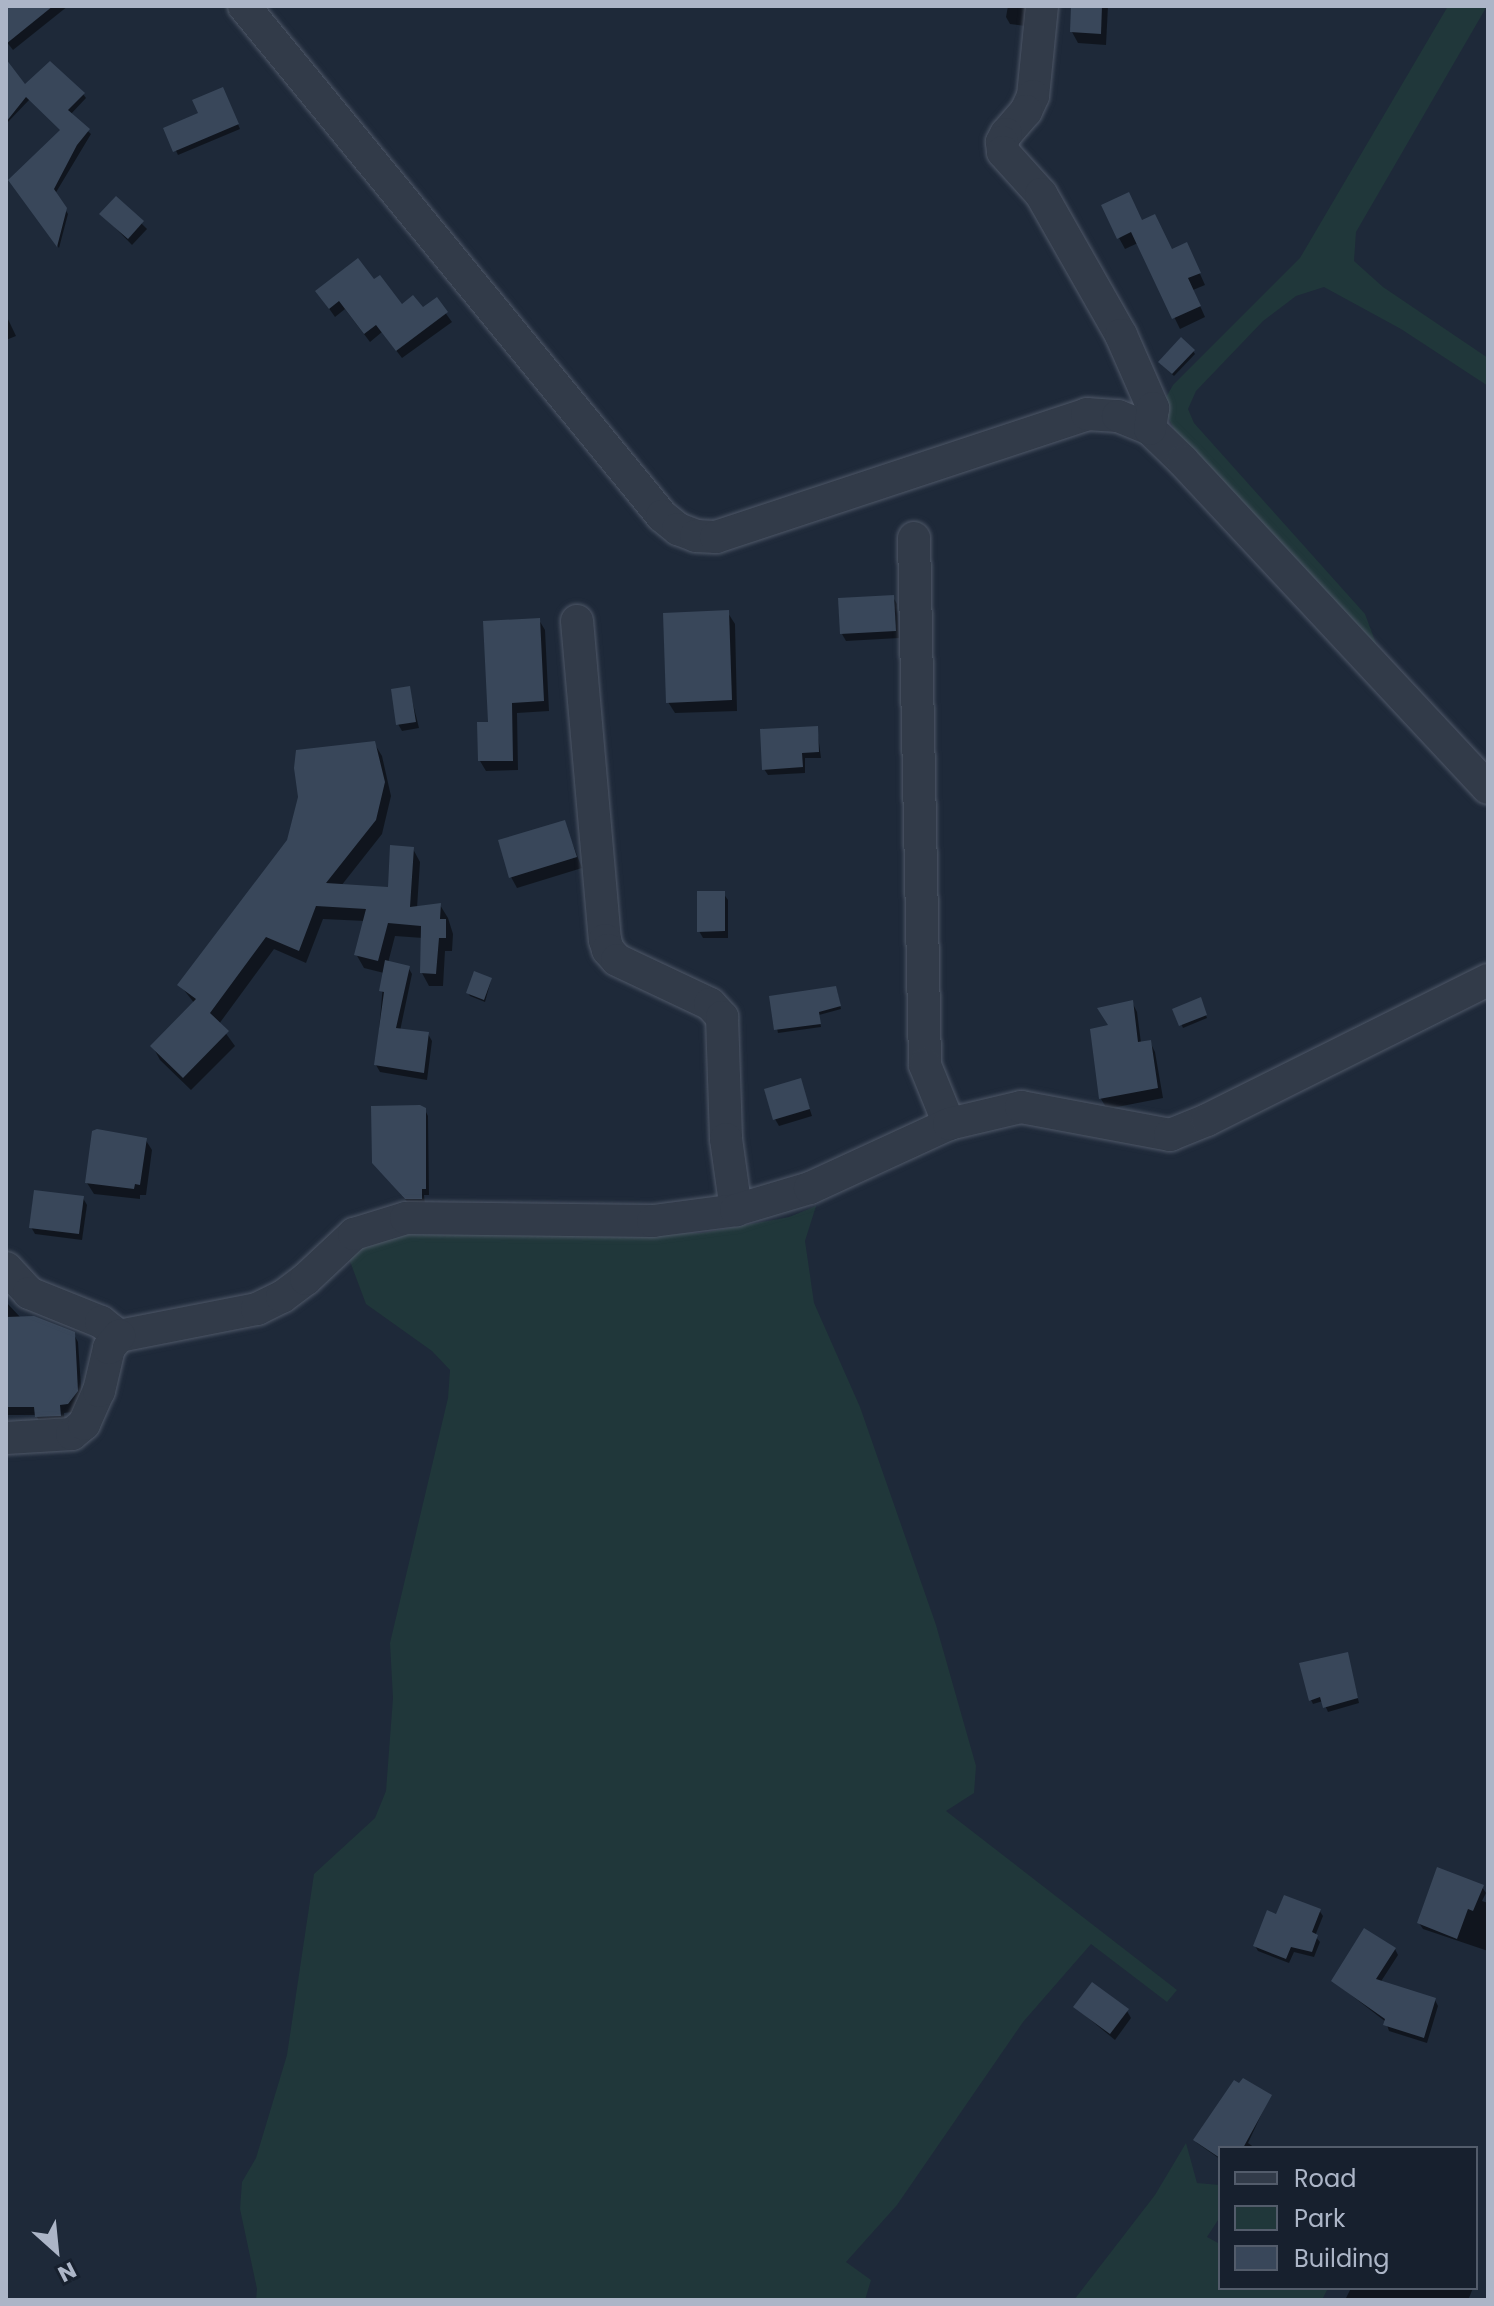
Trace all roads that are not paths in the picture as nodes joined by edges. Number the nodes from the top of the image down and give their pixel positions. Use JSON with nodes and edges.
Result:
{"nodes":[{"id":1,"x":244,"y":6,"type":"edge"},
{"id":2,"x":1042,"y":6,"type":"edge"},
{"id":3,"x":1150,"y":429,"type":"junction"},
{"id":4,"x":914,"y":538,"type":"dead end"},
{"id":5,"x":577,"y":621,"type":"dead end"},
{"id":6,"x":1488,"y":788,"type":"edge"},
{"id":7,"x":1488,"y":980,"type":"edge"},
{"id":8,"x":949,"y":1124,"type":"junction"},
{"id":9,"x":736,"y":1210,"type":"junction"},
{"id":10,"x":6,"y":1268,"type":"edge"},
{"id":11,"x":119,"y":1336,"type":"junction"},
{"id":12,"x":6,"y":1438,"type":"edge"}],
"edges":[{"from":1,"to":3,"type":"street"},
{"from":2,"to":3,"type":"street"},
{"from":3,"to":6,"type":"street"},
{"from":4,"to":8,"type":"street"},
{"from":5,"to":9,"type":"street"},
{"from":7,"to":8,"type":"street"},
{"from":8,"to":9,"type":"street"},
{"from":9,"to":11,"type":"street"},
{"from":10,"to":11,"type":"street"},
{"from":11,"to":12,"type":"street"}]}
